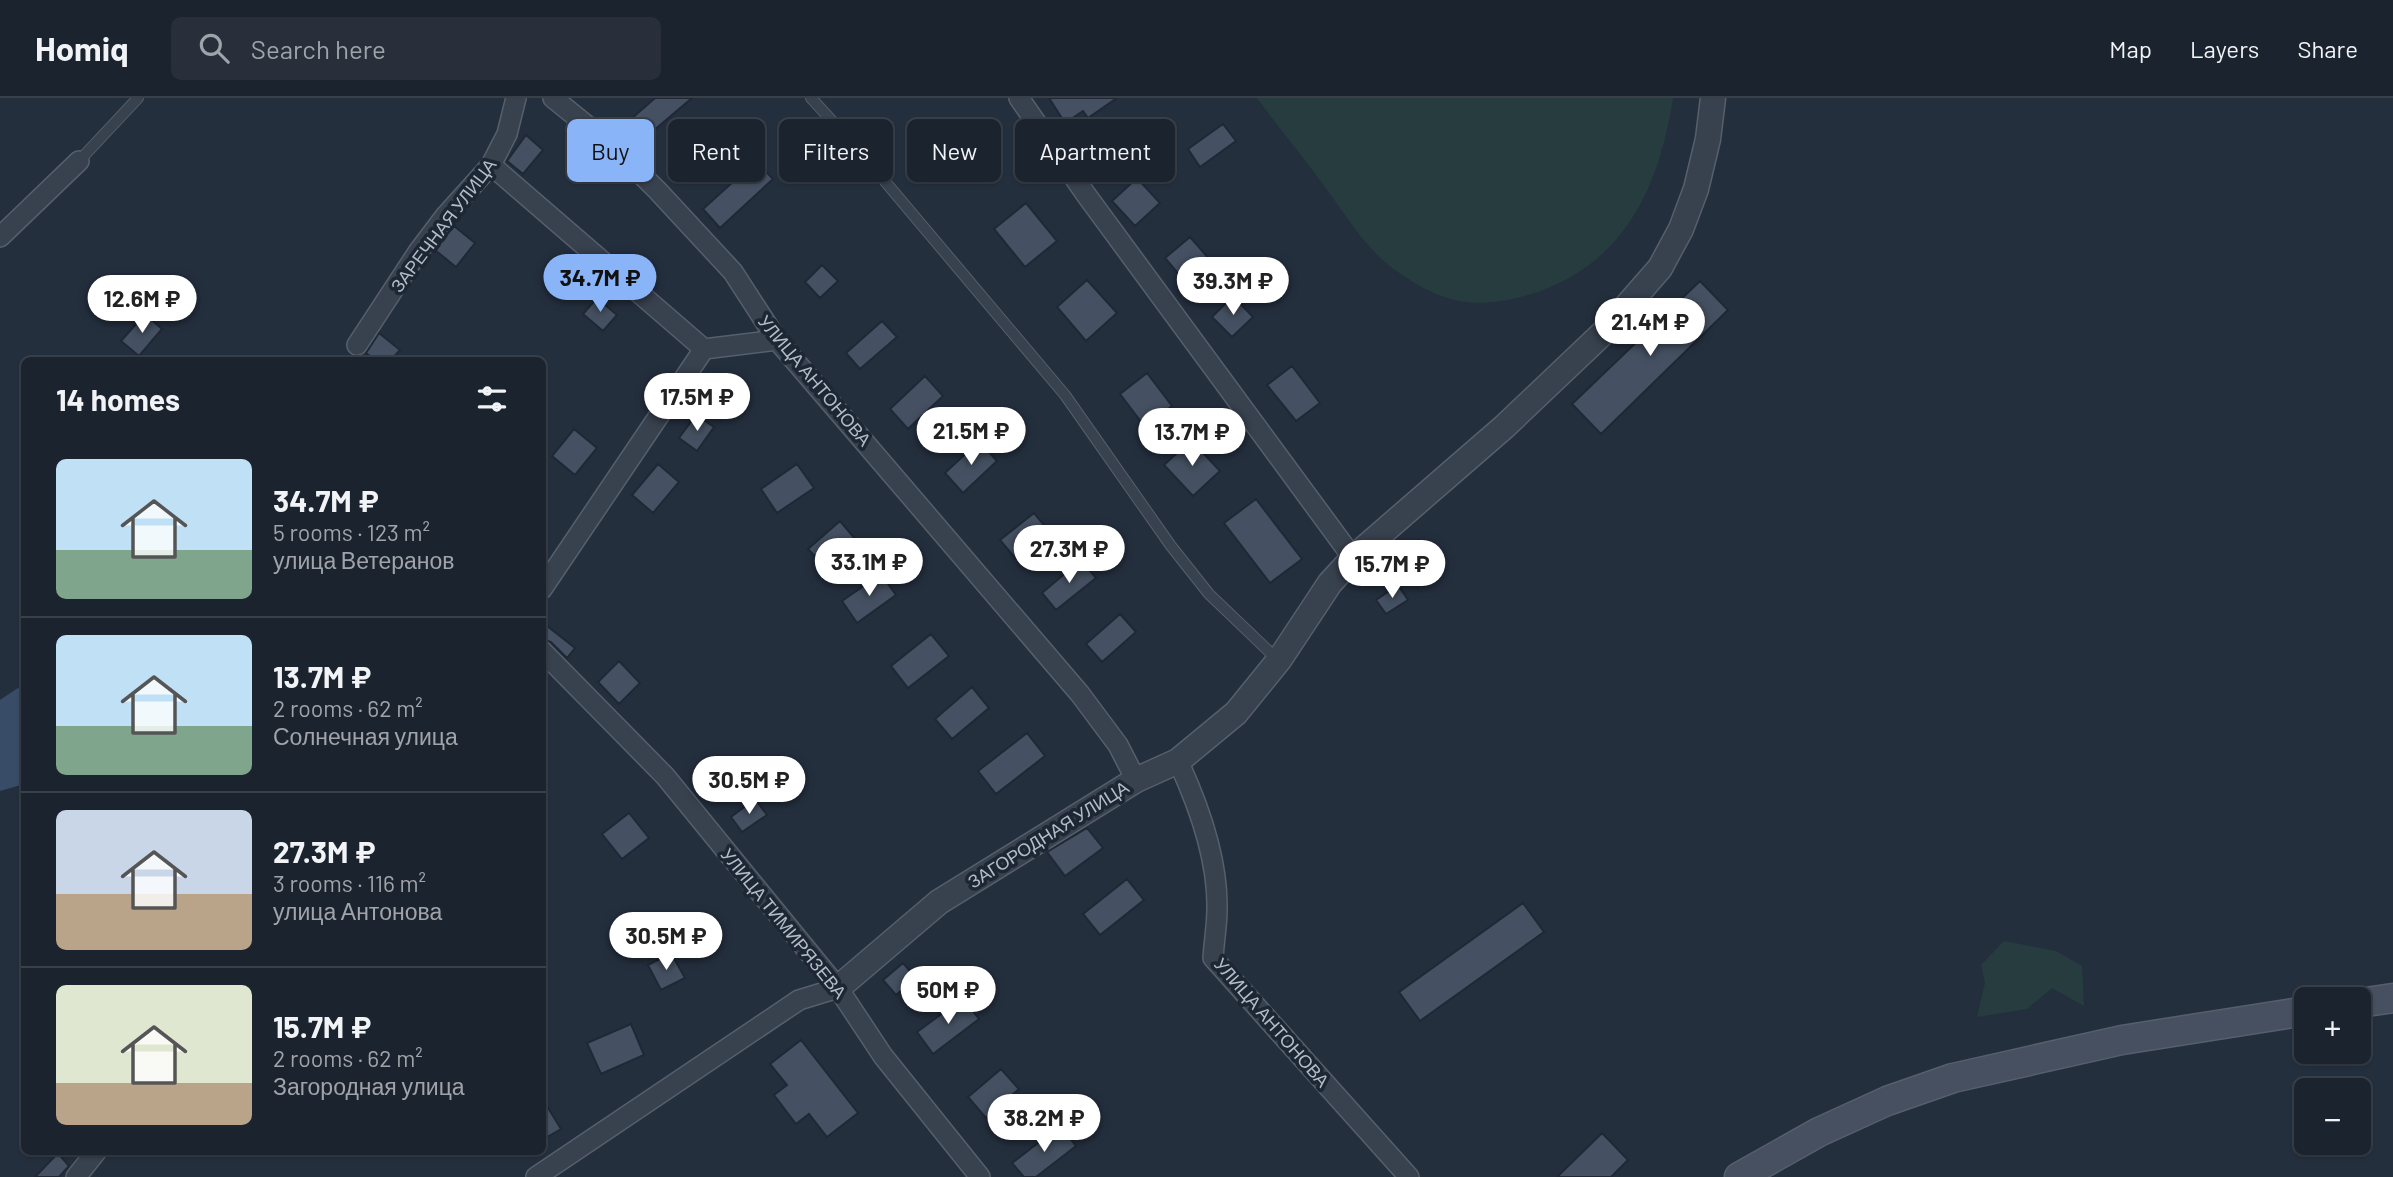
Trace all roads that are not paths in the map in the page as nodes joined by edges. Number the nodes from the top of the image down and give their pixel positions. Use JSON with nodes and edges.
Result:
{"nodes":[{"id":1,"x":138,"y":98,"type":"edge"},
{"id":2,"x":516,"y":98,"type":"edge"},
{"id":3,"x":553,"y":98,"type":"edge"},
{"id":4,"x":811,"y":98,"type":"edge"},
{"id":5,"x":1019,"y":98,"type":"edge"},
{"id":6,"x":1713,"y":98,"type":"edge"},
{"id":7,"x":79,"y":161,"type":"joint"},
{"id":8,"x":491,"y":164,"type":"junction"},
{"id":9,"x":0,"y":237,"type":"edge"},
{"id":10,"x":777,"y":340,"type":"junction"},
{"id":11,"x":357,"y":345,"type":"dead end"},
{"id":12,"x":704,"y":348,"type":"junction"},
{"id":13,"x":1353,"y":558,"type":"junction"},
{"id":14,"x":546,"y":583,"type":"edge"},
{"id":15,"x":546,"y":655,"type":"edge"},
{"id":16,"x":1279,"y":660,"type":"junction"},
{"id":17,"x":1178,"y":761,"type":"junction"},
{"id":18,"x":1136,"y":780,"type":"junction"},
{"id":19,"x":838,"y":988,"type":"junction"},
{"id":20,"x":2393,"y":998,"type":"edge"},
{"id":21,"x":2371,"y":1001,"type":"edge"},
{"id":22,"x":2294,"y":1013,"type":"edge"},
{"id":23,"x":94,"y":1155,"type":"edge"},
{"id":24,"x":76,"y":1177,"type":"edge"},
{"id":25,"x":536,"y":1177,"type":"edge"},
{"id":26,"x":980,"y":1177,"type":"edge"},
{"id":27,"x":1409,"y":1177,"type":"edge"},
{"id":28,"x":1740,"y":1177,"type":"edge"}],
"edges":[{"from":1,"to":7,"type":"lane"},
{"from":2,"to":8,"type":"street","name":"ЗАРЕЧНАЯ УЛИЦА"},
{"from":3,"to":10,"type":"street","name":"УЛИЦА АНТОНОВА"},
{"from":4,"to":16,"type":"lane"},
{"from":5,"to":13,"type":"street"},
{"from":6,"to":13,"type":"street","name":"ЗАГОРОДНАЯ УЛИЦА"},
{"from":7,"to":9,"type":"street"},
{"from":8,"to":11,"type":"street","name":"ЗАРЕЧНАЯ УЛИЦА"},
{"from":8,"to":12,"type":"street"},
{"from":10,"to":12,"type":"street"},
{"from":10,"to":18,"type":"street","name":"УЛИЦА АНТОНОВА"},
{"from":12,"to":14,"type":"street"},
{"from":13,"to":16,"type":"street","name":"ЗАГОРОДНАЯ УЛИЦА"},
{"from":15,"to":19,"type":"street","name":"УЛИЦА ТИМИРЯЗЕВА"},
{"from":16,"to":17,"type":"street","name":"ЗАГОРОДНАЯ УЛИЦА"},
{"from":17,"to":18,"type":"street","name":"ЗАГОРОДНАЯ УЛИЦА"},
{"from":17,"to":27,"type":"street","name":"УЛИЦА АНТОНОВА"},
{"from":18,"to":19,"type":"street","name":"ЗАГОРОДНАЯ УЛИЦА"},
{"from":19,"to":25,"type":"street","name":"ЗАГОРОДНАЯ УЛИЦА"},
{"from":19,"to":26,"type":"street","name":"УЛИЦА ТИМИРЯЗЕВА"},
{"from":20,"to":21,"type":"main road"},
{"from":22,"to":28,"type":"main road"},
{"from":23,"to":24,"type":"street"}]}
